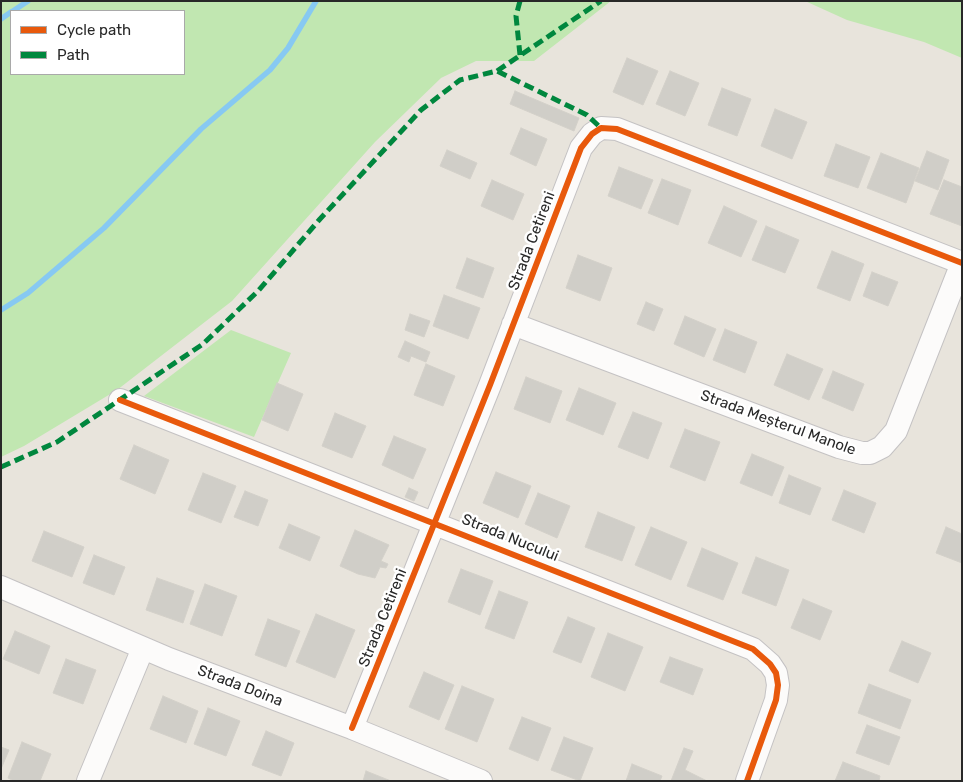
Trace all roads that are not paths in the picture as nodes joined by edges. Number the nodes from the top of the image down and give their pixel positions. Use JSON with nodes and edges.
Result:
{"nodes":[{"id":1,"x":962,"y":263,"type":"edge"},
{"id":2,"x":513,"y":324,"type":"junction"},
{"id":3,"x":120,"y":400,"type":"dead end"},
{"id":4,"x":434,"y":522,"type":"junction"},
{"id":5,"x":1,"y":587,"type":"edge"},
{"id":6,"x":143,"y":648,"type":"junction"},
{"id":7,"x":352,"y":728,"type":"junction"},
{"id":8,"x":88,"y":781,"type":"edge"},
{"id":9,"x":481,"y":781,"type":"edge"},
{"id":10,"x":747,"y":781,"type":"edge"}],
"edges":[{"from":1,"to":2,"type":"street","name":"Strada Meșterul Manole"},
{"from":1,"to":2,"type":"street","name":"Strada Cetireni"},
{"from":2,"to":4,"type":"street","name":"Strada Cetireni"},
{"from":3,"to":4,"type":"street","name":"Strada Nucului"},
{"from":4,"to":7,"type":"street","name":"Strada Cetireni"},
{"from":4,"to":10,"type":"street","name":"Strada Nucului"},
{"from":5,"to":6,"type":"street","name":"Strada Doina"},
{"from":6,"to":7,"type":"street","name":"Strada Doina"},
{"from":6,"to":8,"type":"street"},
{"from":7,"to":9,"type":"street","name":"Strada Doina"}]}
